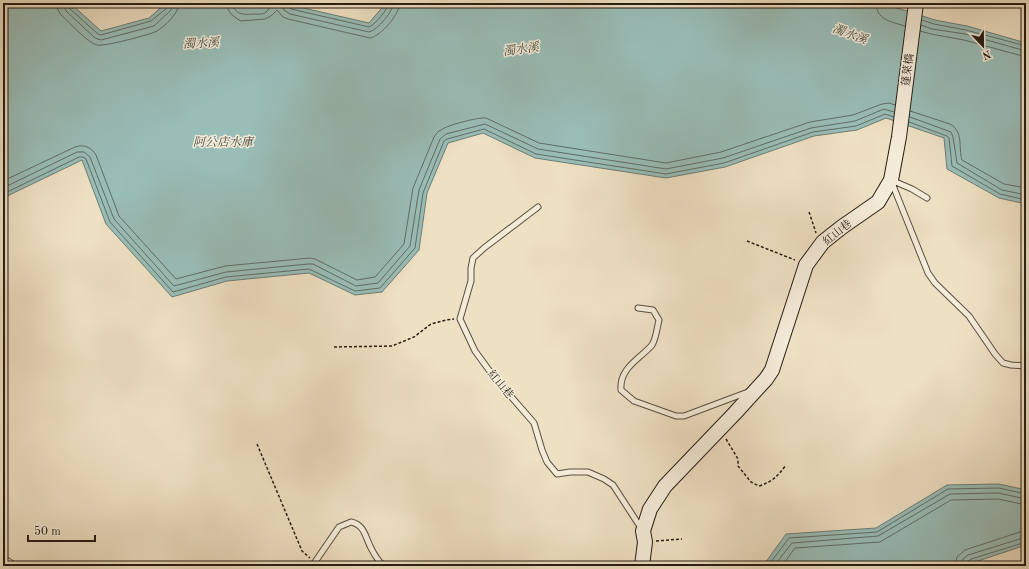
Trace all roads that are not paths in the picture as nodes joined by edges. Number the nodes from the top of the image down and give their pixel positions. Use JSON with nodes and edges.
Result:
{"nodes":[{"id":1,"x":916,"y":3,"type":"edge"},
{"id":2,"x":899,"y":137,"type":"joint"},
{"id":3,"x":891,"y":180,"type":"junction"},
{"id":4,"x":927,"y":198,"type":"dead end"},
{"id":5,"x":538,"y":208,"type":"dead end"},
{"id":6,"x":638,"y":308,"type":"dead end"},
{"id":7,"x":1026,"y":366,"type":"edge"},
{"id":8,"x":756,"y":389,"type":"junction"},
{"id":9,"x":644,"y":537,"type":"junction"},
{"id":10,"x":3,"y":558,"type":"edge"},
{"id":11,"x":312,"y":564,"type":"edge"},
{"id":12,"x":16,"y":566,"type":"edge"},
{"id":13,"x":384,"y":566,"type":"edge"},
{"id":14,"x":642,"y":566,"type":"edge"}],
"edges":[{"from":1,"to":2,"type":"street","name":"蓬萊橋"},
{"from":2,"to":3,"type":"street","name":"紅山巷"},
{"from":3,"to":4,"type":"lane"},
{"from":3,"to":7,"type":"lane"},
{"from":3,"to":8,"type":"street","name":"紅山巷"},
{"from":5,"to":9,"type":"lane","name":"紅山巷"},
{"from":6,"to":8,"type":"lane"},
{"from":8,"to":9,"type":"street","name":"紅山巷"},
{"from":9,"to":14,"type":"street","name":"紅山巷"},
{"from":10,"to":12,"type":"lane"},
{"from":11,"to":13,"type":"lane"}]}
